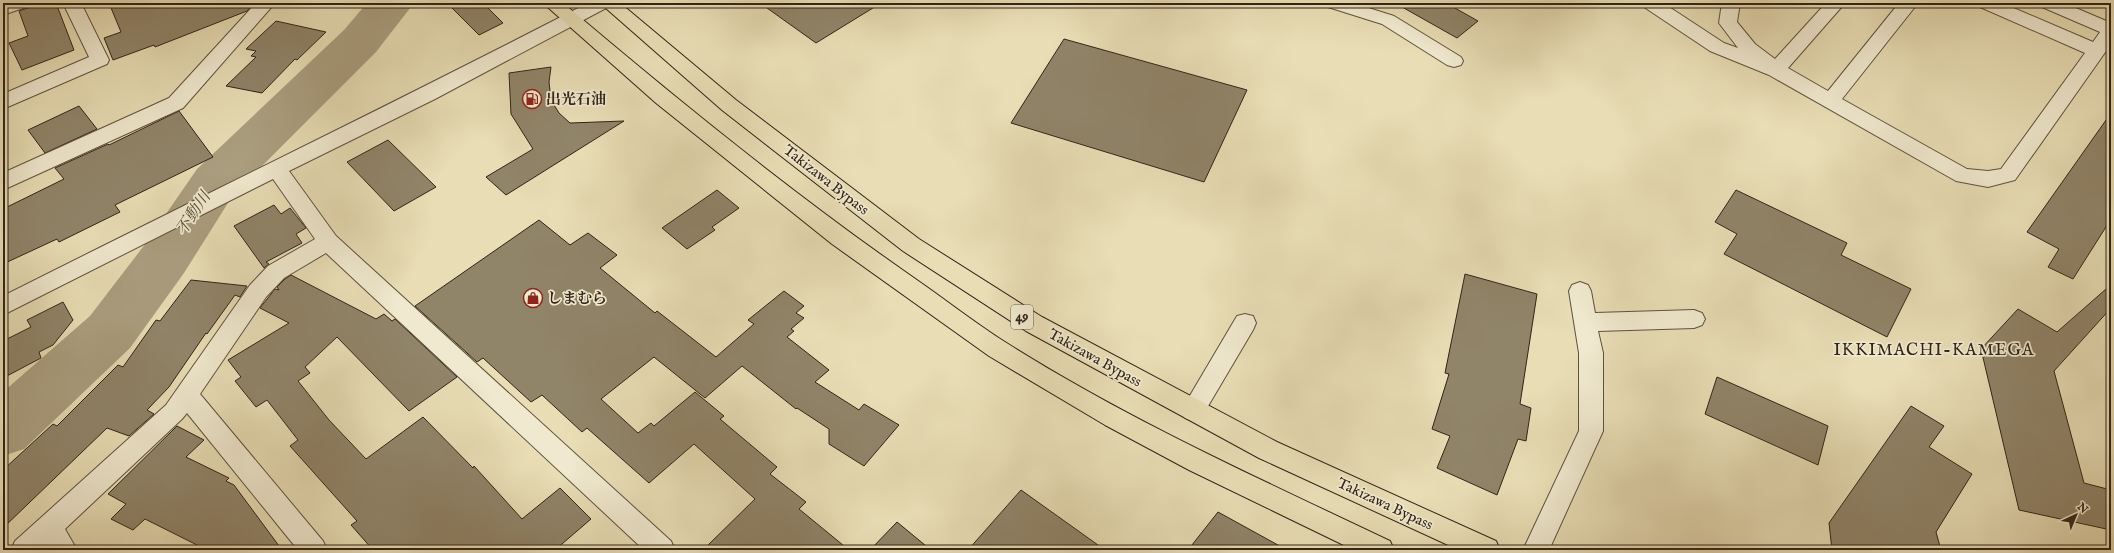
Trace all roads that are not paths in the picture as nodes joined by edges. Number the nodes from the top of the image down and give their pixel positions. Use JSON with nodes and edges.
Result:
{"nodes":[{"id":1,"x":72,"y":3,"type":"edge"},
{"id":2,"x":266,"y":3,"type":"edge"},
{"id":3,"x":552,"y":3,"type":"edge"},
{"id":4,"x":602,"y":3,"type":"edge"},
{"id":5,"x":609,"y":3,"type":"edge"},
{"id":6,"x":1334,"y":3,"type":"edge"},
{"id":7,"x":1650,"y":3,"type":"edge"},
{"id":8,"x":1731,"y":3,"type":"edge"},
{"id":9,"x":1836,"y":3,"type":"edge"},
{"id":10,"x":1909,"y":3,"type":"edge"},
{"id":11,"x":1986,"y":3,"type":"edge"},
{"id":12,"x":2048,"y":3,"type":"edge"},
{"id":13,"x":1390,"y":11,"type":"edge"},
{"id":14,"x":569,"y":20,"type":"junction"},
{"id":15,"x":2111,"y":30,"type":"edge"},
{"id":16,"x":2096,"y":50,"type":"junction"},
{"id":17,"x":1454,"y":61,"type":"dead end"},
{"id":18,"x":1776,"y":70,"type":"junction"},
{"id":19,"x":1830,"y":101,"type":"junction"},
{"id":20,"x":3,"y":102,"type":"edge"},
{"id":21,"x":276,"y":168,"type":"junction"},
{"id":22,"x":3,"y":182,"type":"edge"},
{"id":23,"x":328,"y":242,"type":"junction"},
{"id":24,"x":1580,"y":290,"type":"dead end"},
{"id":25,"x":3,"y":306,"type":"edge"},
{"id":26,"x":1694,"y":318,"type":"dead end"},
{"id":27,"x":1585,"y":322,"type":"junction"},
{"id":28,"x":1245,"y":323,"type":"dead end"},
{"id":29,"x":186,"y":395,"type":"junction"},
{"id":30,"x":1193,"y":411,"type":"junction"},
{"id":31,"x":49,"y":527,"type":"junction"},
{"id":32,"x":24,"y":550,"type":"edge"},
{"id":33,"x":64,"y":550,"type":"edge"},
{"id":34,"x":314,"y":550,"type":"edge"},
{"id":35,"x":662,"y":550,"type":"edge"},
{"id":36,"x":1381,"y":550,"type":"edge"},
{"id":37,"x":1487,"y":550,"type":"edge"},
{"id":38,"x":1536,"y":550,"type":"edge"}],
"edges":[{"from":1,"to":20,"type":"street"},
{"from":2,"to":22,"type":"street"},
{"from":3,"to":14,"type":"highway"},
{"from":4,"to":14,"type":"street"},
{"from":5,"to":30,"type":"highway","name":"Takizawa Bypass","number":"49"},
{"from":6,"to":13,"type":"street"},
{"from":7,"to":18,"type":"street"},
{"from":8,"to":18,"type":"street"},
{"from":9,"to":18,"type":"street"},
{"from":10,"to":19,"type":"street"},
{"from":11,"to":16,"type":"street"},
{"from":12,"to":15,"type":"street"},
{"from":13,"to":17,"type":"street"},
{"from":14,"to":21,"type":"street"},
{"from":14,"to":36,"type":"highway"},
{"from":15,"to":16,"type":"street"},
{"from":16,"to":19,"type":"street"},
{"from":18,"to":19,"type":"street"},
{"from":21,"to":23,"type":"street"},
{"from":21,"to":25,"type":"street"},
{"from":23,"to":29,"type":"street"},
{"from":23,"to":35,"type":"street"},
{"from":24,"to":27,"type":"street"},
{"from":26,"to":27,"type":"street"},
{"from":27,"to":38,"type":"street"},
{"from":28,"to":30,"type":"street"},
{"from":29,"to":31,"type":"street"},
{"from":29,"to":34,"type":"street"},
{"from":30,"to":37,"type":"highway","name":"Takizawa Bypass","number":"49"},
{"from":31,"to":32,"type":"street"},
{"from":31,"to":33,"type":"street"}]}
